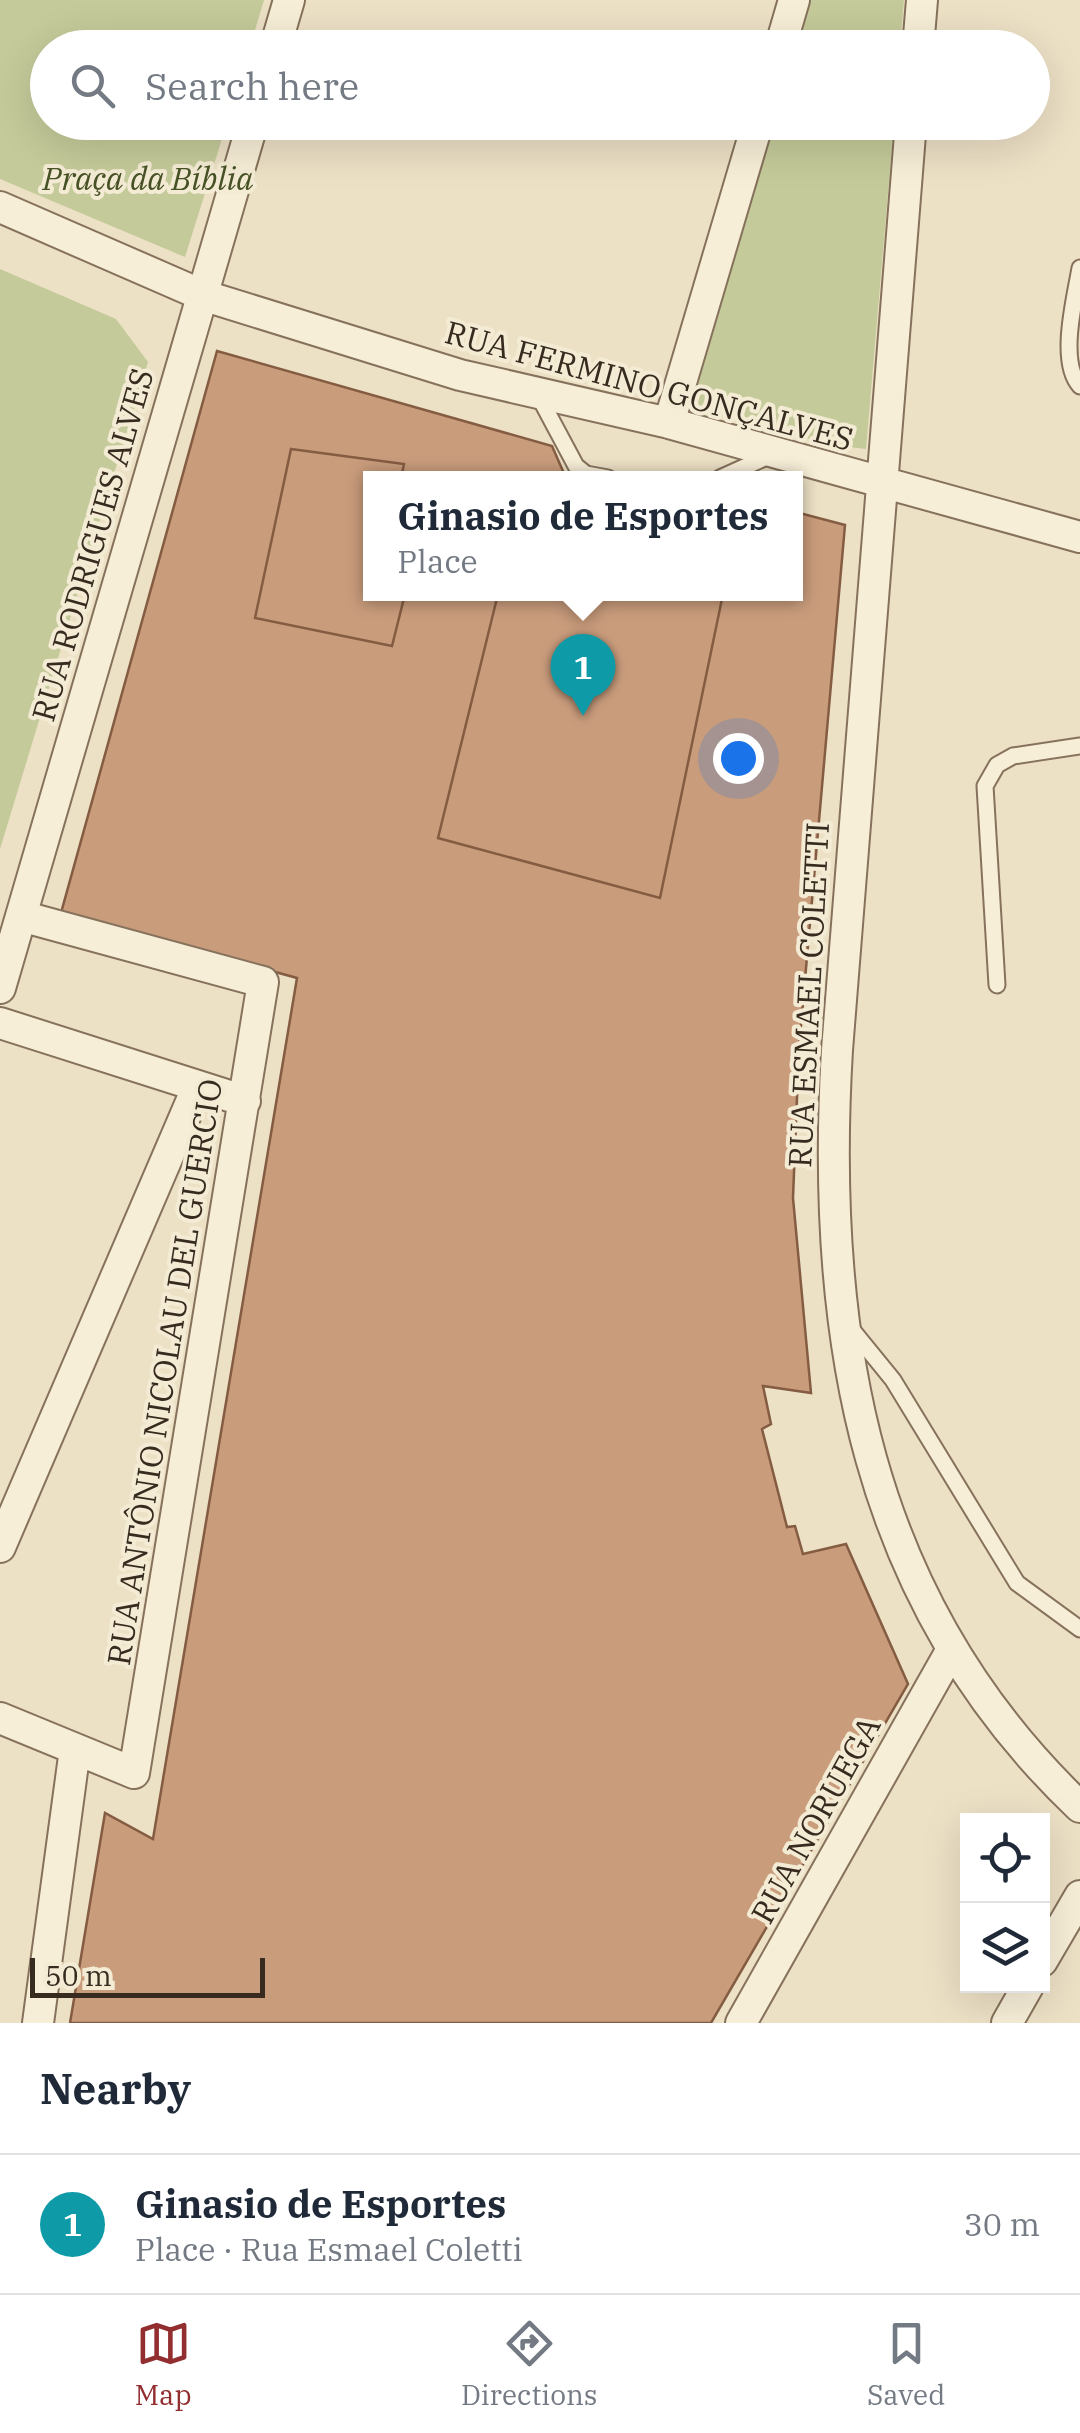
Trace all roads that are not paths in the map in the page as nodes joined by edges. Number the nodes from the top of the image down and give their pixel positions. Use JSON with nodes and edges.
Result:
{"nodes":[{"id":1,"x":289,"y":0,"type":"edge"},
{"id":2,"x":794,"y":0,"type":"edge"},
{"id":3,"x":922,"y":0,"type":"edge"},
{"id":4,"x":280,"y":30,"type":"edge"},
{"id":5,"x":785,"y":30,"type":"edge"},
{"id":6,"x":920,"y":30,"type":"edge"},
{"id":7,"x":248,"y":140,"type":"edge"},
{"id":8,"x":753,"y":140,"type":"edge"},
{"id":9,"x":910,"y":140,"type":"edge"},
{"id":10,"x":0,"y":207,"type":"edge"},
{"id":11,"x":1080,"y":268,"type":"edge"},
{"id":12,"x":202,"y":295,"type":"junction"},
{"id":13,"x":1080,"y":386,"type":"edge"},
{"id":14,"x":537,"y":393,"type":"junction"},
{"id":15,"x":668,"y":423,"type":"junction"},
{"id":16,"x":774,"y":453,"type":"junction"},
{"id":17,"x":582,"y":471,"type":"edge"},
{"id":18,"x":735,"y":471,"type":"edge"},
{"id":19,"x":881,"y":484,"type":"junction"},
{"id":20,"x":1080,"y":537,"type":"edge"},
{"id":21,"x":1080,"y":746,"type":"edge"},
{"id":22,"x":21,"y":916,"type":"junction"},
{"id":23,"x":997,"y":985,"type":"dead end"},
{"id":24,"x":0,"y":988,"type":"edge"},
{"id":25,"x":0,"y":1023,"type":"edge"},
{"id":26,"x":198,"y":1086,"type":"junction"},
{"id":27,"x":245,"y":1102,"type":"junction"},
{"id":28,"x":840,"y":1315,"type":"junction"},
{"id":29,"x":0,"y":1548,"type":"edge"},
{"id":30,"x":1080,"y":1630,"type":"edge"},
{"id":31,"x":951,"y":1651,"type":"junction"},
{"id":32,"x":0,"y":1718,"type":"edge"},
{"id":33,"x":75,"y":1749,"type":"junction"},
{"id":34,"x":1080,"y":1808,"type":"edge"},
{"id":35,"x":1080,"y":1896,"type":"edge"},
{"id":36,"x":1050,"y":1947,"type":"edge"},
{"id":37,"x":1024,"y":1993,"type":"edge"},
{"id":38,"x":752,"y":2021,"type":"edge"},
{"id":39,"x":38,"y":2023,"type":"edge"},
{"id":40,"x":1007,"y":2023,"type":"edge"}],
"edges":[{"from":1,"to":4,"type":"street"},
{"from":2,"to":5,"type":"street"},
{"from":3,"to":6,"type":"street"},
{"from":7,"to":12,"type":"street","name":"RUA RODRIGUES ALVES"},
{"from":8,"to":15,"type":"street"},
{"from":9,"to":19,"type":"street","name":"RUA ESMAEL COLETTI"},
{"from":10,"to":12,"type":"street","name":"RUA FERMINO GONÇALVES"},
{"from":11,"to":13,"type":"lane"},
{"from":12,"to":14,"type":"street","name":"RUA FERMINO GONÇALVES"},
{"from":12,"to":22,"type":"street","name":"RUA RODRIGUES ALVES"},
{"from":14,"to":15,"type":"street","name":"RUA FERMINO GONÇALVES"},
{"from":14,"to":17,"type":"lane"},
{"from":15,"to":16,"type":"street","name":"RUA FERMINO GONÇALVES"},
{"from":16,"to":18,"type":"lane"},
{"from":16,"to":19,"type":"street","name":"RUA FERMINO GONÇALVES"},
{"from":19,"to":20,"type":"street","name":"RUA FERMINO GONÇALVES"},
{"from":19,"to":28,"type":"street","name":"RUA ESMAEL COLETTI"},
{"from":21,"to":23,"type":"lane"},
{"from":22,"to":24,"type":"street","name":"RUA RODRIGUES ALVES"},
{"from":22,"to":27,"type":"street","name":"RUA ANTÔNIO NICOLAU DEL GUERCIO"},
{"from":25,"to":26,"type":"street"},
{"from":26,"to":27,"type":"street"},
{"from":26,"to":29,"type":"street"},
{"from":27,"to":33,"type":"street","name":"RUA ANTÔNIO NICOLAU DEL GUERCIO"},
{"from":28,"to":30,"type":"lane"},
{"from":28,"to":31,"type":"street","name":"RUA ESMAEL COLETTI"},
{"from":31,"to":34,"type":"street","name":"RUA ESMAEL COLETTI"},
{"from":31,"to":38,"type":"street","name":"RUA NORUEGA"},
{"from":32,"to":33,"type":"street"},
{"from":33,"to":39,"type":"street"},
{"from":35,"to":36,"type":"street"},
{"from":37,"to":40,"type":"street"}]}
